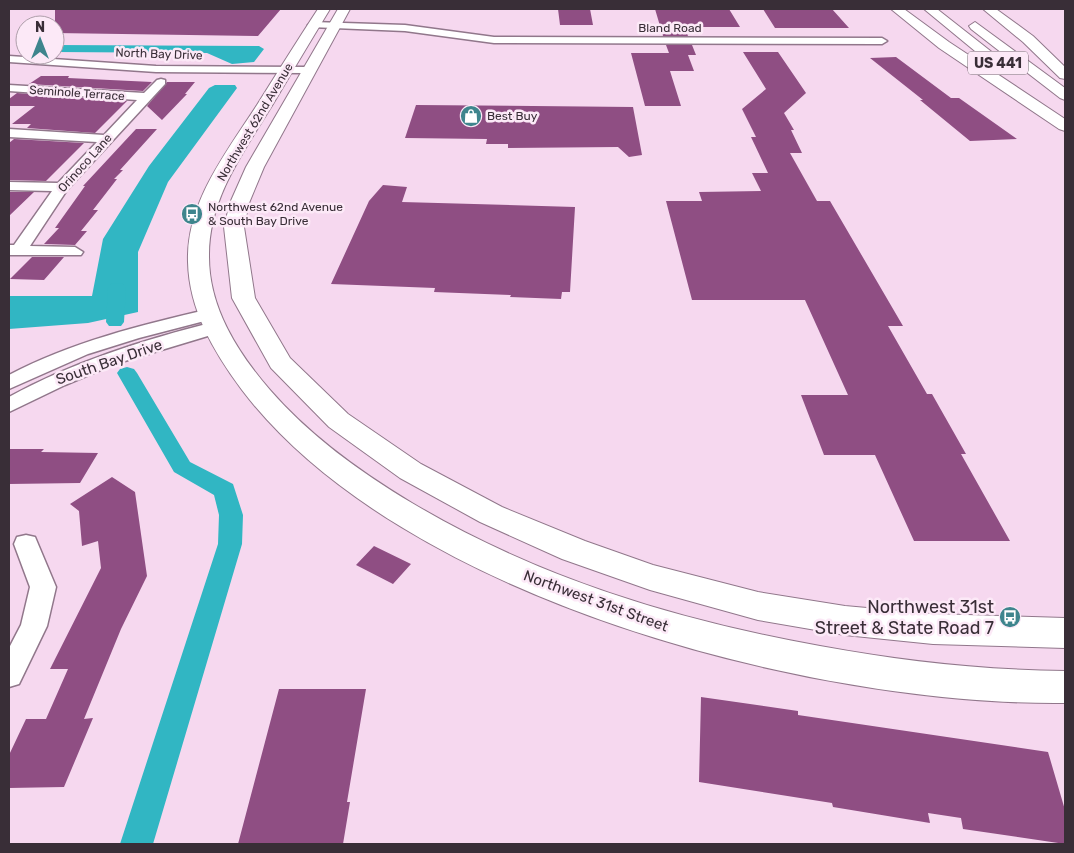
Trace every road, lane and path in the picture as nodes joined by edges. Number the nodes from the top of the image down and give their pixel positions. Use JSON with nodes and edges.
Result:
{"nodes":[{"id":1,"x":324,"y":9,"type":"edge"},
{"id":2,"x":344,"y":9,"type":"edge"},
{"id":3,"x":897,"y":9,"type":"edge"},
{"id":4,"x":930,"y":9,"type":"edge"},
{"id":5,"x":989,"y":9,"type":"edge"},
{"id":6,"x":960,"y":14,"type":"edge"},
{"id":7,"x":313,"y":25,"type":"junction"},
{"id":8,"x":333,"y":25,"type":"junction"},
{"id":9,"x":882,"y":41,"type":"dead end"},
{"id":10,"x":9,"y":59,"type":"edge"},
{"id":11,"x":9,"y":66,"type":"edge"},
{"id":12,"x":135,"y":71,"type":"junction"},
{"id":13,"x":284,"y":74,"type":"junction"},
{"id":14,"x":306,"y":74,"type":"junction"},
{"id":15,"x":1065,"y":75,"type":"edge"},
{"id":16,"x":161,"y":82,"type":"dead end"},
{"id":17,"x":9,"y":88,"type":"edge"},
{"id":18,"x":1065,"y":95,"type":"edge"},
{"id":19,"x":146,"y":97,"type":"junction"},
{"id":20,"x":1065,"y":118,"type":"edge"},
{"id":21,"x":1065,"y":126,"type":"edge"},
{"id":22,"x":9,"y":133,"type":"edge"},
{"id":23,"x":106,"y":139,"type":"junction"},
{"id":24,"x":9,"y":186,"type":"edge"},
{"id":25,"x":62,"y":187,"type":"junction"},
{"id":26,"x":13,"y":251,"type":"edge"},
{"id":27,"x":75,"y":252,"type":"dead end"},
{"id":28,"x":212,"y":321,"type":"junction"},
{"id":29,"x":32,"y":368,"type":"junction"},
{"id":30,"x":52,"y":381,"type":"junction"},
{"id":31,"x":9,"y":382,"type":"edge"},
{"id":32,"x":9,"y":405,"type":"edge"},
{"id":33,"x":26,"y":544,"type":"dead end"},
{"id":34,"x":1065,"y":633,"type":"edge"},
{"id":35,"x":9,"y":675,"type":"edge"},
{"id":36,"x":1065,"y":687,"type":"edge"}],
"edges":[{"from":1,"to":7,"type":"street","name":"Northwest 62nd Avenue"},
{"from":2,"to":8,"type":"street","name":"Northwest 62nd Avenue"},
{"from":3,"to":21,"type":"street"},
{"from":4,"to":20,"type":"street","number":"US 441"},
{"from":5,"to":15,"type":"street"},
{"from":6,"to":18,"type":"street","number":"US 441"},
{"from":7,"to":8,"type":"street","name":"Bland Road"},
{"from":7,"to":13,"type":"street","name":"Northwest 62nd Avenue"},
{"from":8,"to":9,"type":"street","name":"Bland Road"},
{"from":8,"to":14,"type":"street","name":"Northwest 62nd Avenue"},
{"from":10,"to":12,"type":"street","name":"North Bay Drive"},
{"from":11,"to":12,"type":"street","name":"North Bay Drive"},
{"from":12,"to":13,"type":"street","name":"North Bay Drive"},
{"from":13,"to":14,"type":"street","name":"North Bay Drive"},
{"from":13,"to":28,"type":"street","name":"Northwest 62nd Avenue"},
{"from":14,"to":34,"type":"street","name":"Northwest 62nd Avenue"},
{"from":16,"to":19,"type":"street","name":"Orinoco Lane"},
{"from":17,"to":19,"type":"street","name":"Seminole Terrace"},
{"from":19,"to":23,"type":"street","name":"Orinoco Lane"},
{"from":22,"to":23,"type":"street"},
{"from":23,"to":25,"type":"street","name":"Orinoco Lane"},
{"from":24,"to":25,"type":"street"},
{"from":25,"to":26,"type":"street","name":"Orinoco Lane"},
{"from":26,"to":27,"type":"street"},
{"from":28,"to":29,"type":"street","name":"South Bay Drive"},
{"from":28,"to":30,"type":"street","name":"South Bay Drive"},
{"from":28,"to":36,"type":"street","name":"Northwest 31st Street"},
{"from":29,"to":30,"type":"street"},
{"from":29,"to":31,"type":"street","name":"South Bay Drive"},
{"from":30,"to":32,"type":"street","name":"South Bay Drive"},
{"from":33,"to":35,"type":"street"}]}
